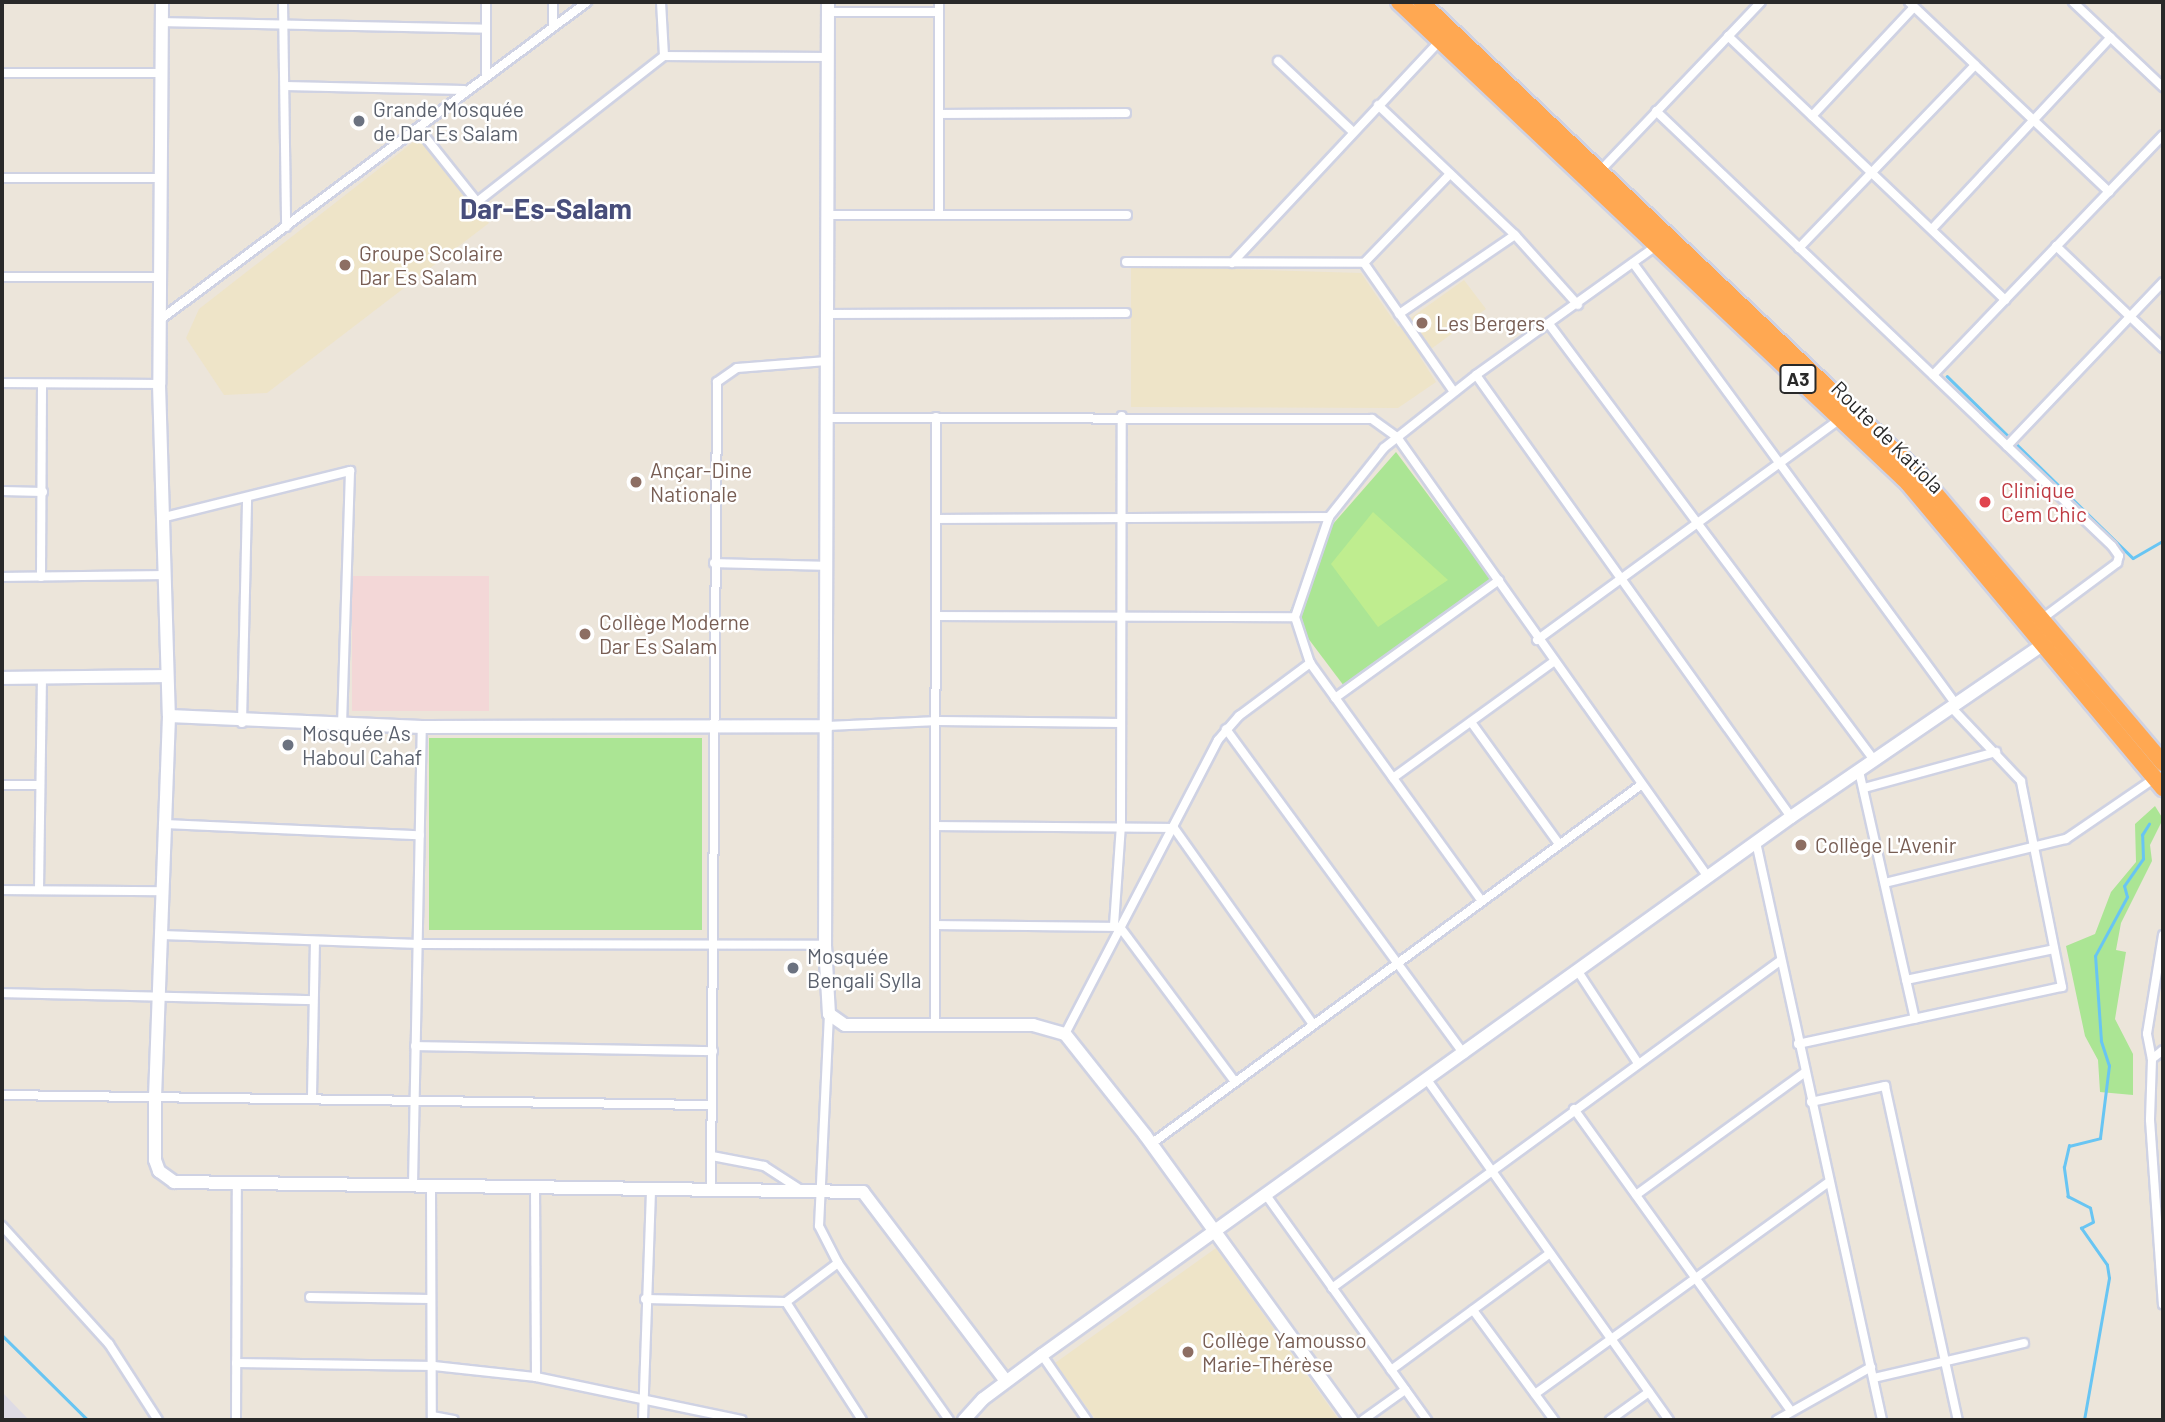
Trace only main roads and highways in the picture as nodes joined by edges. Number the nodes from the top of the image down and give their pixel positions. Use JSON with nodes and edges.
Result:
{"nodes":[{"id":1,"x":1399,"y":2,"type":"edge"},
{"id":2,"x":1421,"y":2,"type":"edge"},
{"id":3,"x":2160,"y":776,"type":"edge"}],
"edges":[{"from":1,"to":3,"type":"highway","name":"Route de Katiola","number":"A3"},
{"from":2,"to":3,"type":"highway","name":"Route de Katiola","number":"A3"}]}
